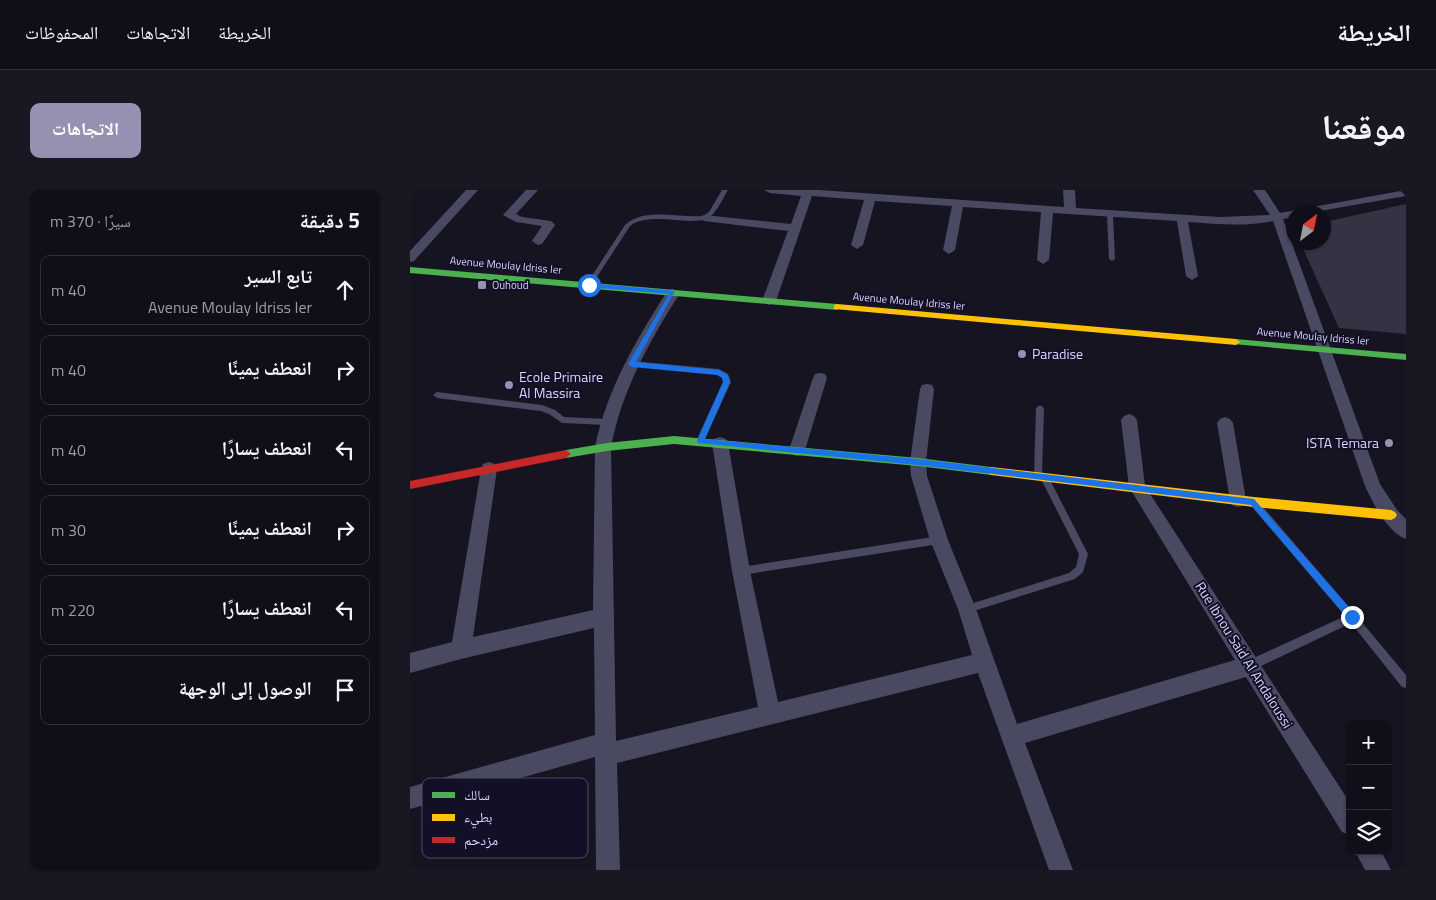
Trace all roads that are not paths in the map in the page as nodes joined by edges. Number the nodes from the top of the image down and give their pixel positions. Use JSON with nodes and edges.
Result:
{"nodes":[{"id":1,"x":472,"y":190,"type":"edge"},
{"id":2,"x":532,"y":190,"type":"edge"},
{"id":3,"x":725,"y":190,"type":"edge"},
{"id":4,"x":770,"y":190,"type":"edge"},
{"id":5,"x":1069,"y":190,"type":"edge"},
{"id":6,"x":1259,"y":190,"type":"edge"},
{"id":7,"x":808,"y":193,"type":"junction"},
{"id":8,"x":1406,"y":194,"type":"edge"},
{"id":9,"x":915,"y":195,"type":"edge"},
{"id":10,"x":870,"y":197,"type":"junction"},
{"id":11,"x":958,"y":203,"type":"junction"},
{"id":12,"x":1331,"y":207,"type":"edge"},
{"id":13,"x":1048,"y":210,"type":"junction"},
{"id":14,"x":1070,"y":212,"type":"junction"},
{"id":15,"x":1110,"y":215,"type":"junction"},
{"id":16,"x":1286,"y":215,"type":"edge"},
{"id":17,"x":1277,"y":217,"type":"junction"},
{"id":18,"x":704,"y":218,"type":"junction"},
{"id":19,"x":1182,"y":220,"type":"junction"},
{"id":20,"x":795,"y":228,"type":"junction"},
{"id":21,"x":538,"y":241,"type":"dead end"},
{"id":22,"x":857,"y":245,"type":"dead end"},
{"id":23,"x":949,"y":250,"type":"dead end"},
{"id":24,"x":410,"y":258,"type":"edge"},
{"id":25,"x":1112,"y":259,"type":"dead end"},
{"id":26,"x":1043,"y":260,"type":"dead end"},
{"id":27,"x":410,"y":270,"type":"edge"},
{"id":28,"x":1192,"y":276,"type":"dead end"},
{"id":29,"x":589,"y":285,"type":"junction"},
{"id":30,"x":673,"y":293,"type":"junction"},
{"id":31,"x":769,"y":301,"type":"junction"},
{"id":32,"x":1323,"y":350,"type":"junction"},
{"id":33,"x":1406,"y":357,"type":"edge"},
{"id":34,"x":632,"y":364,"type":"junction"},
{"id":35,"x":820,"y":378,"type":"dead end"},
{"id":36,"x":927,"y":389,"type":"dead end"},
{"id":37,"x":437,"y":395,"type":"dead end"},
{"id":38,"x":1040,"y":408,"type":"dead end"},
{"id":39,"x":1129,"y":420,"type":"dead end"},
{"id":40,"x":606,"y":422,"type":"junction"},
{"id":41,"x":1225,"y":423,"type":"dead end"},
{"id":42,"x":700,"y":441,"type":"junction"},
{"id":43,"x":720,"y":443,"type":"junction"},
{"id":44,"x":603,"y":447,"type":"junction"},
{"id":45,"x":797,"y":450,"type":"junction"},
{"id":46,"x":918,"y":462,"type":"junction"},
{"id":47,"x":489,"y":469,"type":"junction"},
{"id":48,"x":1041,"y":477,"type":"junction"},
{"id":49,"x":410,"y":485,"type":"edge"},
{"id":50,"x":1137,"y":487,"type":"junction"},
{"id":51,"x":1246,"y":501,"type":"junction"},
{"id":52,"x":1391,"y":515,"type":"junction"},
{"id":53,"x":1406,"y":531,"type":"edge"},
{"id":54,"x":939,"y":540,"type":"junction"},
{"id":55,"x":741,"y":571,"type":"junction"},
{"id":56,"x":967,"y":609,"type":"junction"},
{"id":57,"x":603,"y":617,"type":"junction"},
{"id":58,"x":1352,"y":617,"type":"junction"},
{"id":59,"x":461,"y":649,"type":"junction"},
{"id":60,"x":984,"y":662,"type":"junction"},
{"id":61,"x":410,"y":663,"type":"edge"},
{"id":62,"x":1251,"y":665,"type":"junction"},
{"id":63,"x":1406,"y":683,"type":"edge"},
{"id":64,"x":770,"y":714,"type":"junction"},
{"id":65,"x":1012,"y":736,"type":"junction"},
{"id":66,"x":605,"y":749,"type":"junction"},
{"id":67,"x":490,"y":778,"type":"edge"},
{"id":68,"x":1346,"y":818,"type":"edge"},
{"id":69,"x":1370,"y":855,"type":"edge"},
{"id":70,"x":608,"y":870,"type":"edge"},
{"id":71,"x":1062,"y":870,"type":"edge"},
{"id":72,"x":1379,"y":870,"type":"edge"}],
"edges":[{"from":1,"to":24,"type":"street"},
{"from":2,"to":21,"type":"street"},
{"from":3,"to":18,"type":"lane"},
{"from":4,"to":7,"type":"street"},
{"from":5,"to":14,"type":"street"},
{"from":6,"to":17,"type":"street"},
{"from":7,"to":10,"type":"street"},
{"from":7,"to":20,"type":"street"},
{"from":8,"to":12,"type":"street"},
{"from":9,"to":10,"type":"street"},
{"from":9,"to":11,"type":"street"},
{"from":10,"to":22,"type":"street"},
{"from":11,"to":13,"type":"street"},
{"from":11,"to":23,"type":"street"},
{"from":13,"to":14,"type":"street"},
{"from":13,"to":26,"type":"street"},
{"from":14,"to":15,"type":"street"},
{"from":15,"to":19,"type":"street"},
{"from":15,"to":25,"type":"lane"},
{"from":16,"to":17,"type":"street"},
{"from":17,"to":19,"type":"street"},
{"from":17,"to":32,"type":"street"},
{"from":18,"to":20,"type":"street"},
{"from":18,"to":29,"type":"lane"},
{"from":19,"to":28,"type":"street"},
{"from":20,"to":31,"type":"street"},
{"from":27,"to":29,"type":"main road","name":"Avenue Moulay Idriss Ier"},
{"from":29,"to":30,"type":"main road","name":"Avenue Moulay Idriss Ier"},
{"from":30,"to":31,"type":"main road","name":"Avenue Moulay Idriss Ier"},
{"from":30,"to":34,"type":"street"},
{"from":31,"to":32,"type":"main road","name":"Avenue Moulay Idriss Ier"},
{"from":32,"to":33,"type":"main road","name":"Avenue Moulay Idriss Ier"},
{"from":32,"to":52,"type":"street"},
{"from":34,"to":40,"type":"street"},
{"from":34,"to":42,"type":"lane"},
{"from":35,"to":45,"type":"street"},
{"from":36,"to":46,"type":"street"},
{"from":37,"to":40,"type":"lane"},
{"from":38,"to":48,"type":"lane"},
{"from":39,"to":50,"type":"street"},
{"from":40,"to":44,"type":"street"},
{"from":41,"to":51,"type":"street"},
{"from":42,"to":43,"type":"main road"},
{"from":42,"to":44,"type":"main road"},
{"from":43,"to":45,"type":"main road"},
{"from":43,"to":55,"type":"street"},
{"from":44,"to":47,"type":"main road"},
{"from":44,"to":57,"type":"street"},
{"from":45,"to":46,"type":"main road"},
{"from":46,"to":48,"type":"main road"},
{"from":46,"to":54,"type":"street"},
{"from":47,"to":49,"type":"main road"},
{"from":47,"to":59,"type":"street"},
{"from":48,"to":50,"type":"main road"},
{"from":48,"to":56,"type":"lane"},
{"from":50,"to":51,"type":"main road"},
{"from":50,"to":62,"type":"street","name":"Rue Ibnou Said Al Andaloussi"},
{"from":51,"to":52,"type":"main road"},
{"from":51,"to":58,"type":"lane"},
{"from":52,"to":53,"type":"street"},
{"from":54,"to":55,"type":"lane"},
{"from":54,"to":56,"type":"street"},
{"from":55,"to":64,"type":"street"},
{"from":56,"to":60,"type":"street"},
{"from":57,"to":59,"type":"street"},
{"from":57,"to":66,"type":"street"},
{"from":58,"to":62,"type":"lane"},
{"from":58,"to":63,"type":"lane"},
{"from":59,"to":61,"type":"street"},
{"from":60,"to":64,"type":"street"},
{"from":60,"to":65,"type":"street"},
{"from":62,"to":65,"type":"street"},
{"from":62,"to":68,"type":"street","name":"Rue Ibnou Said Al Andaloussi"},
{"from":64,"to":66,"type":"street"},
{"from":65,"to":71,"type":"street"},
{"from":66,"to":67,"type":"street"},
{"from":66,"to":70,"type":"street"},
{"from":69,"to":72,"type":"street"}]}
